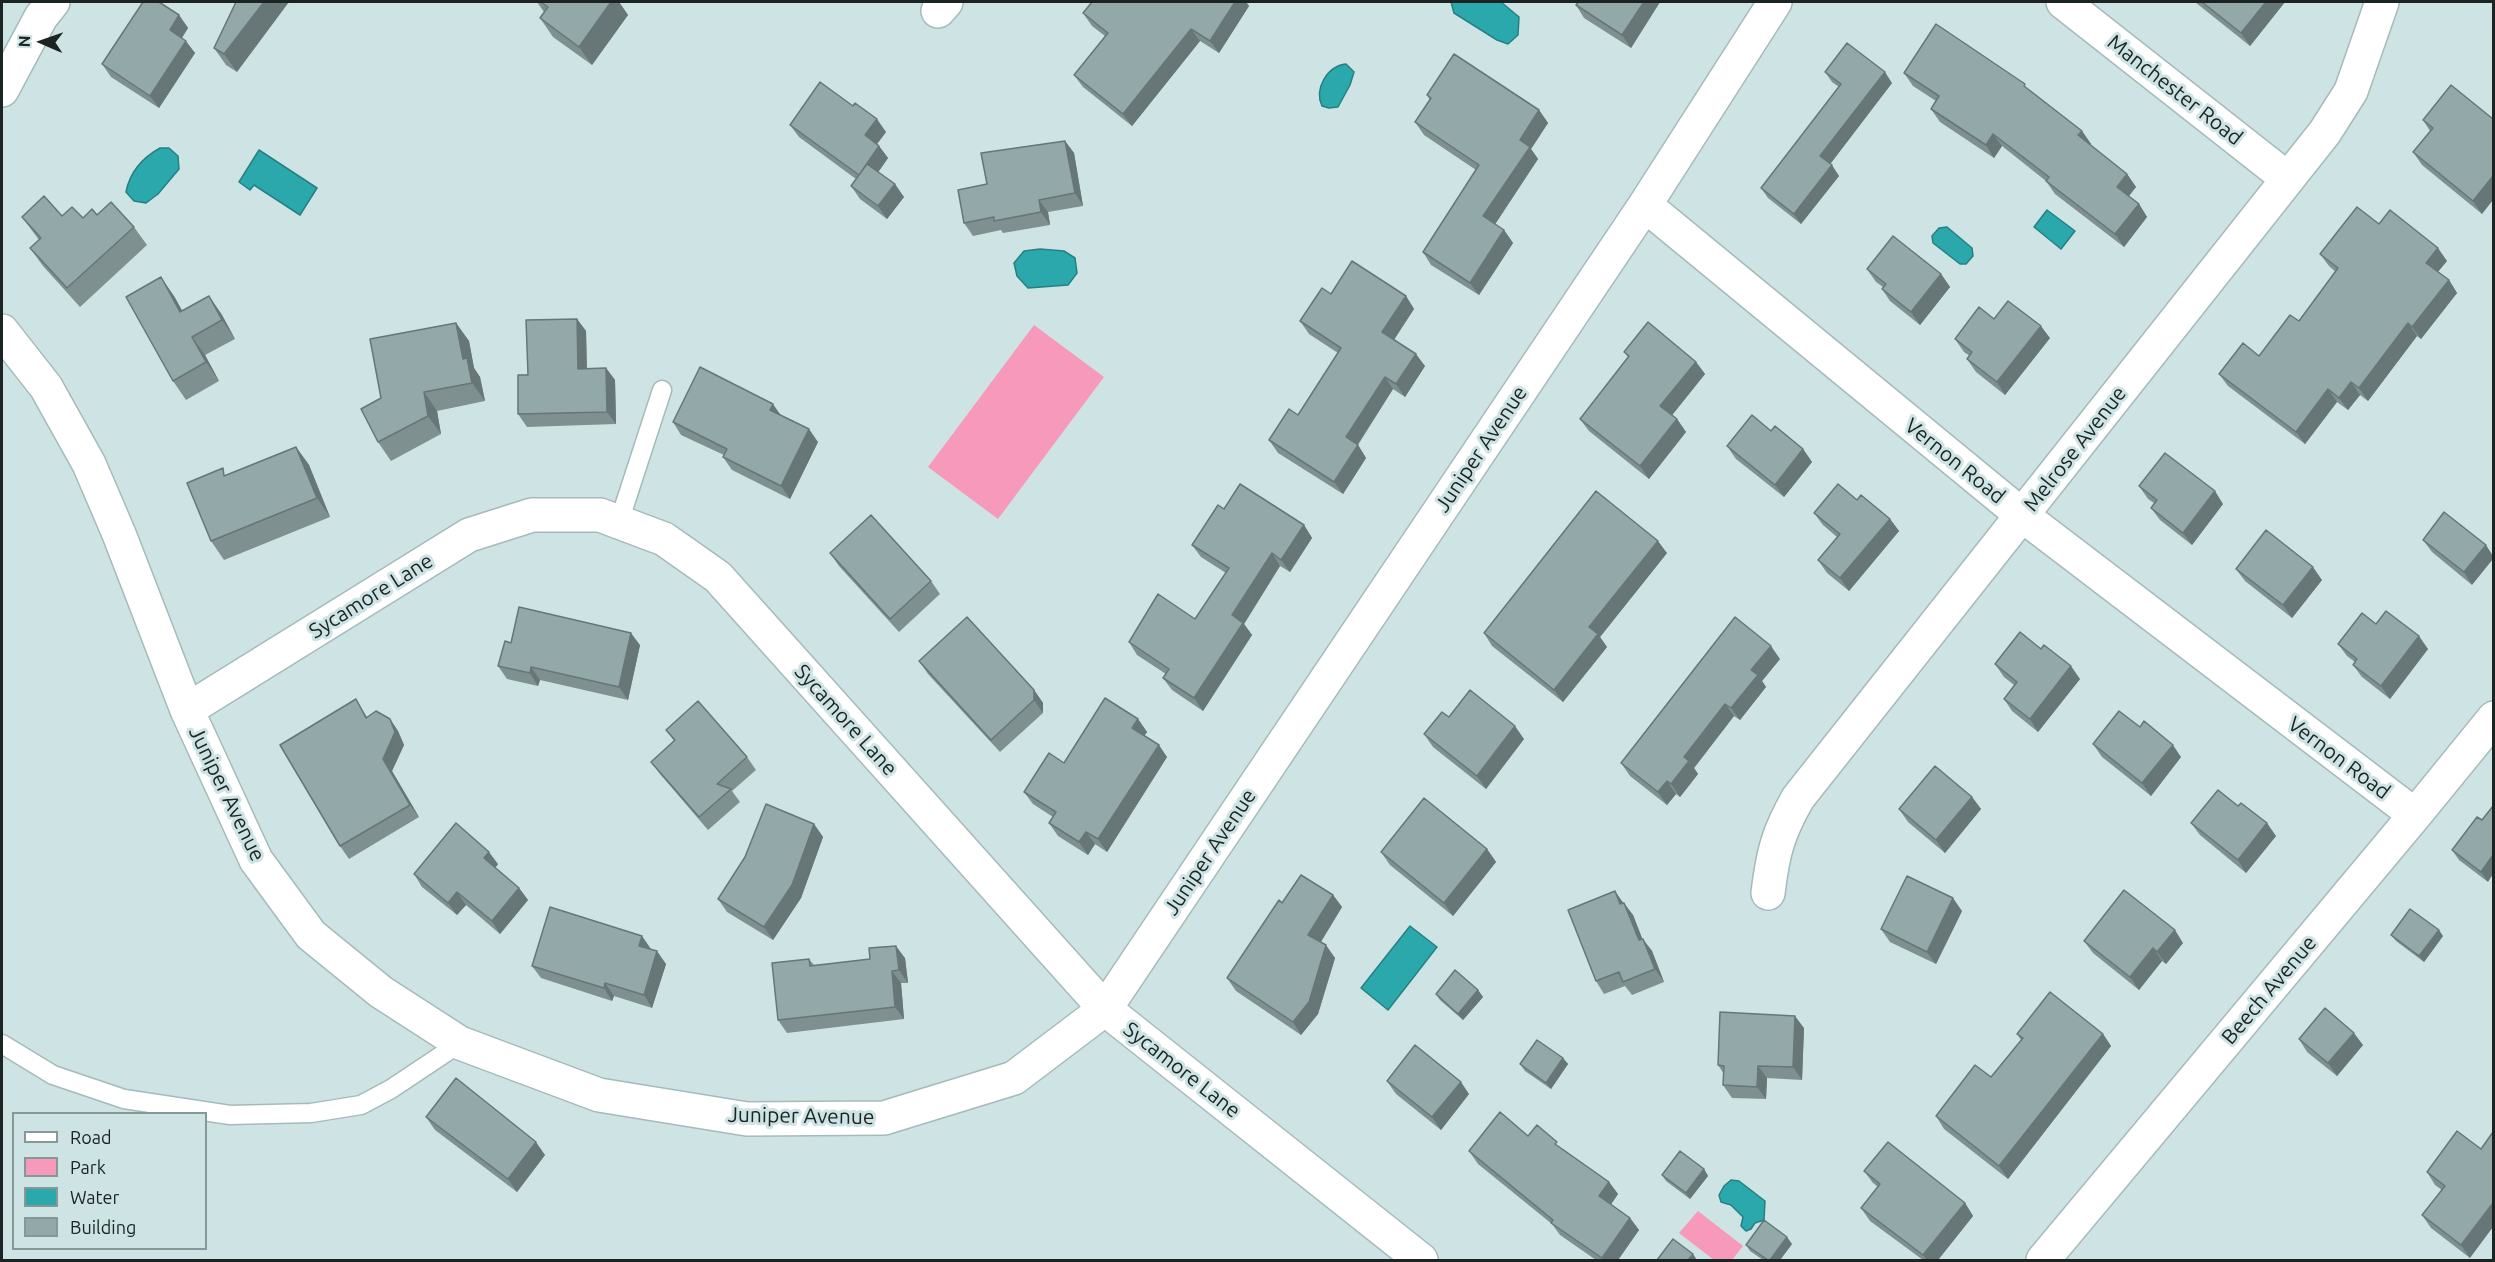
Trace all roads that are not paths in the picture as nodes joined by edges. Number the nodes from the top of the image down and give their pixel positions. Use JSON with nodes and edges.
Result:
{"nodes":[{"id":1,"x":53,"y":2,"type":"edge"},
{"id":2,"x":1775,"y":2,"type":"edge"},
{"id":3,"x":2062,"y":2,"type":"edge"},
{"id":4,"x":2382,"y":2,"type":"edge"},
{"id":5,"x":2,"y":90,"type":"edge"},
{"id":6,"x":2288,"y":179,"type":"junction"},
{"id":7,"x":1645,"y":205,"type":"junction"},
{"id":8,"x":2,"y":331,"type":"edge"},
{"id":9,"x":662,"y":390,"type":"dead end"},
{"id":10,"x":2022,"y":516,"type":"junction"},
{"id":11,"x":618,"y":522,"type":"junction"},
{"id":12,"x":187,"y":710,"type":"junction"},
{"id":13,"x":2493,"y":718,"type":"edge"},
{"id":14,"x":2415,"y":815,"type":"junction"},
{"id":15,"x":1768,"y":893,"type":"dead end"},
{"id":16,"x":1105,"y":1009,"type":"junction"},
{"id":17,"x":460,"y":1043,"type":"junction"},
{"id":18,"x":2,"y":1044,"type":"edge"},
{"id":19,"x":1421,"y":1260,"type":"edge"},
{"id":20,"x":2043,"y":1260,"type":"edge"}],
"edges":[{"from":1,"to":5,"type":"street"},
{"from":2,"to":7,"type":"street","name":"Juniper Avenue"},
{"from":3,"to":6,"type":"street","name":"Manchester Road"},
{"from":4,"to":6,"type":"street","name":"Melrose Avenue"},
{"from":6,"to":10,"type":"street","name":"Melrose Avenue"},
{"from":7,"to":10,"type":"street","name":"Vernon Road"},
{"from":7,"to":16,"type":"street","name":"Juniper Avenue"},
{"from":8,"to":12,"type":"street","name":"Juniper Avenue"},
{"from":9,"to":11,"type":"lane"},
{"from":10,"to":14,"type":"street","name":"Vernon Road"},
{"from":10,"to":15,"type":"street","name":"Melrose Avenue"},
{"from":11,"to":12,"type":"street","name":"Sycamore Lane"},
{"from":11,"to":16,"type":"street","name":"Sycamore Lane"},
{"from":12,"to":17,"type":"street","name":"Juniper Avenue"},
{"from":13,"to":14,"type":"street","name":"Beech Avenue"},
{"from":14,"to":20,"type":"street","name":"Beech Avenue"},
{"from":16,"to":17,"type":"street","name":"Juniper Avenue"},
{"from":16,"to":19,"type":"street","name":"Sycamore Lane"},
{"from":17,"to":18,"type":"lane"}]}
